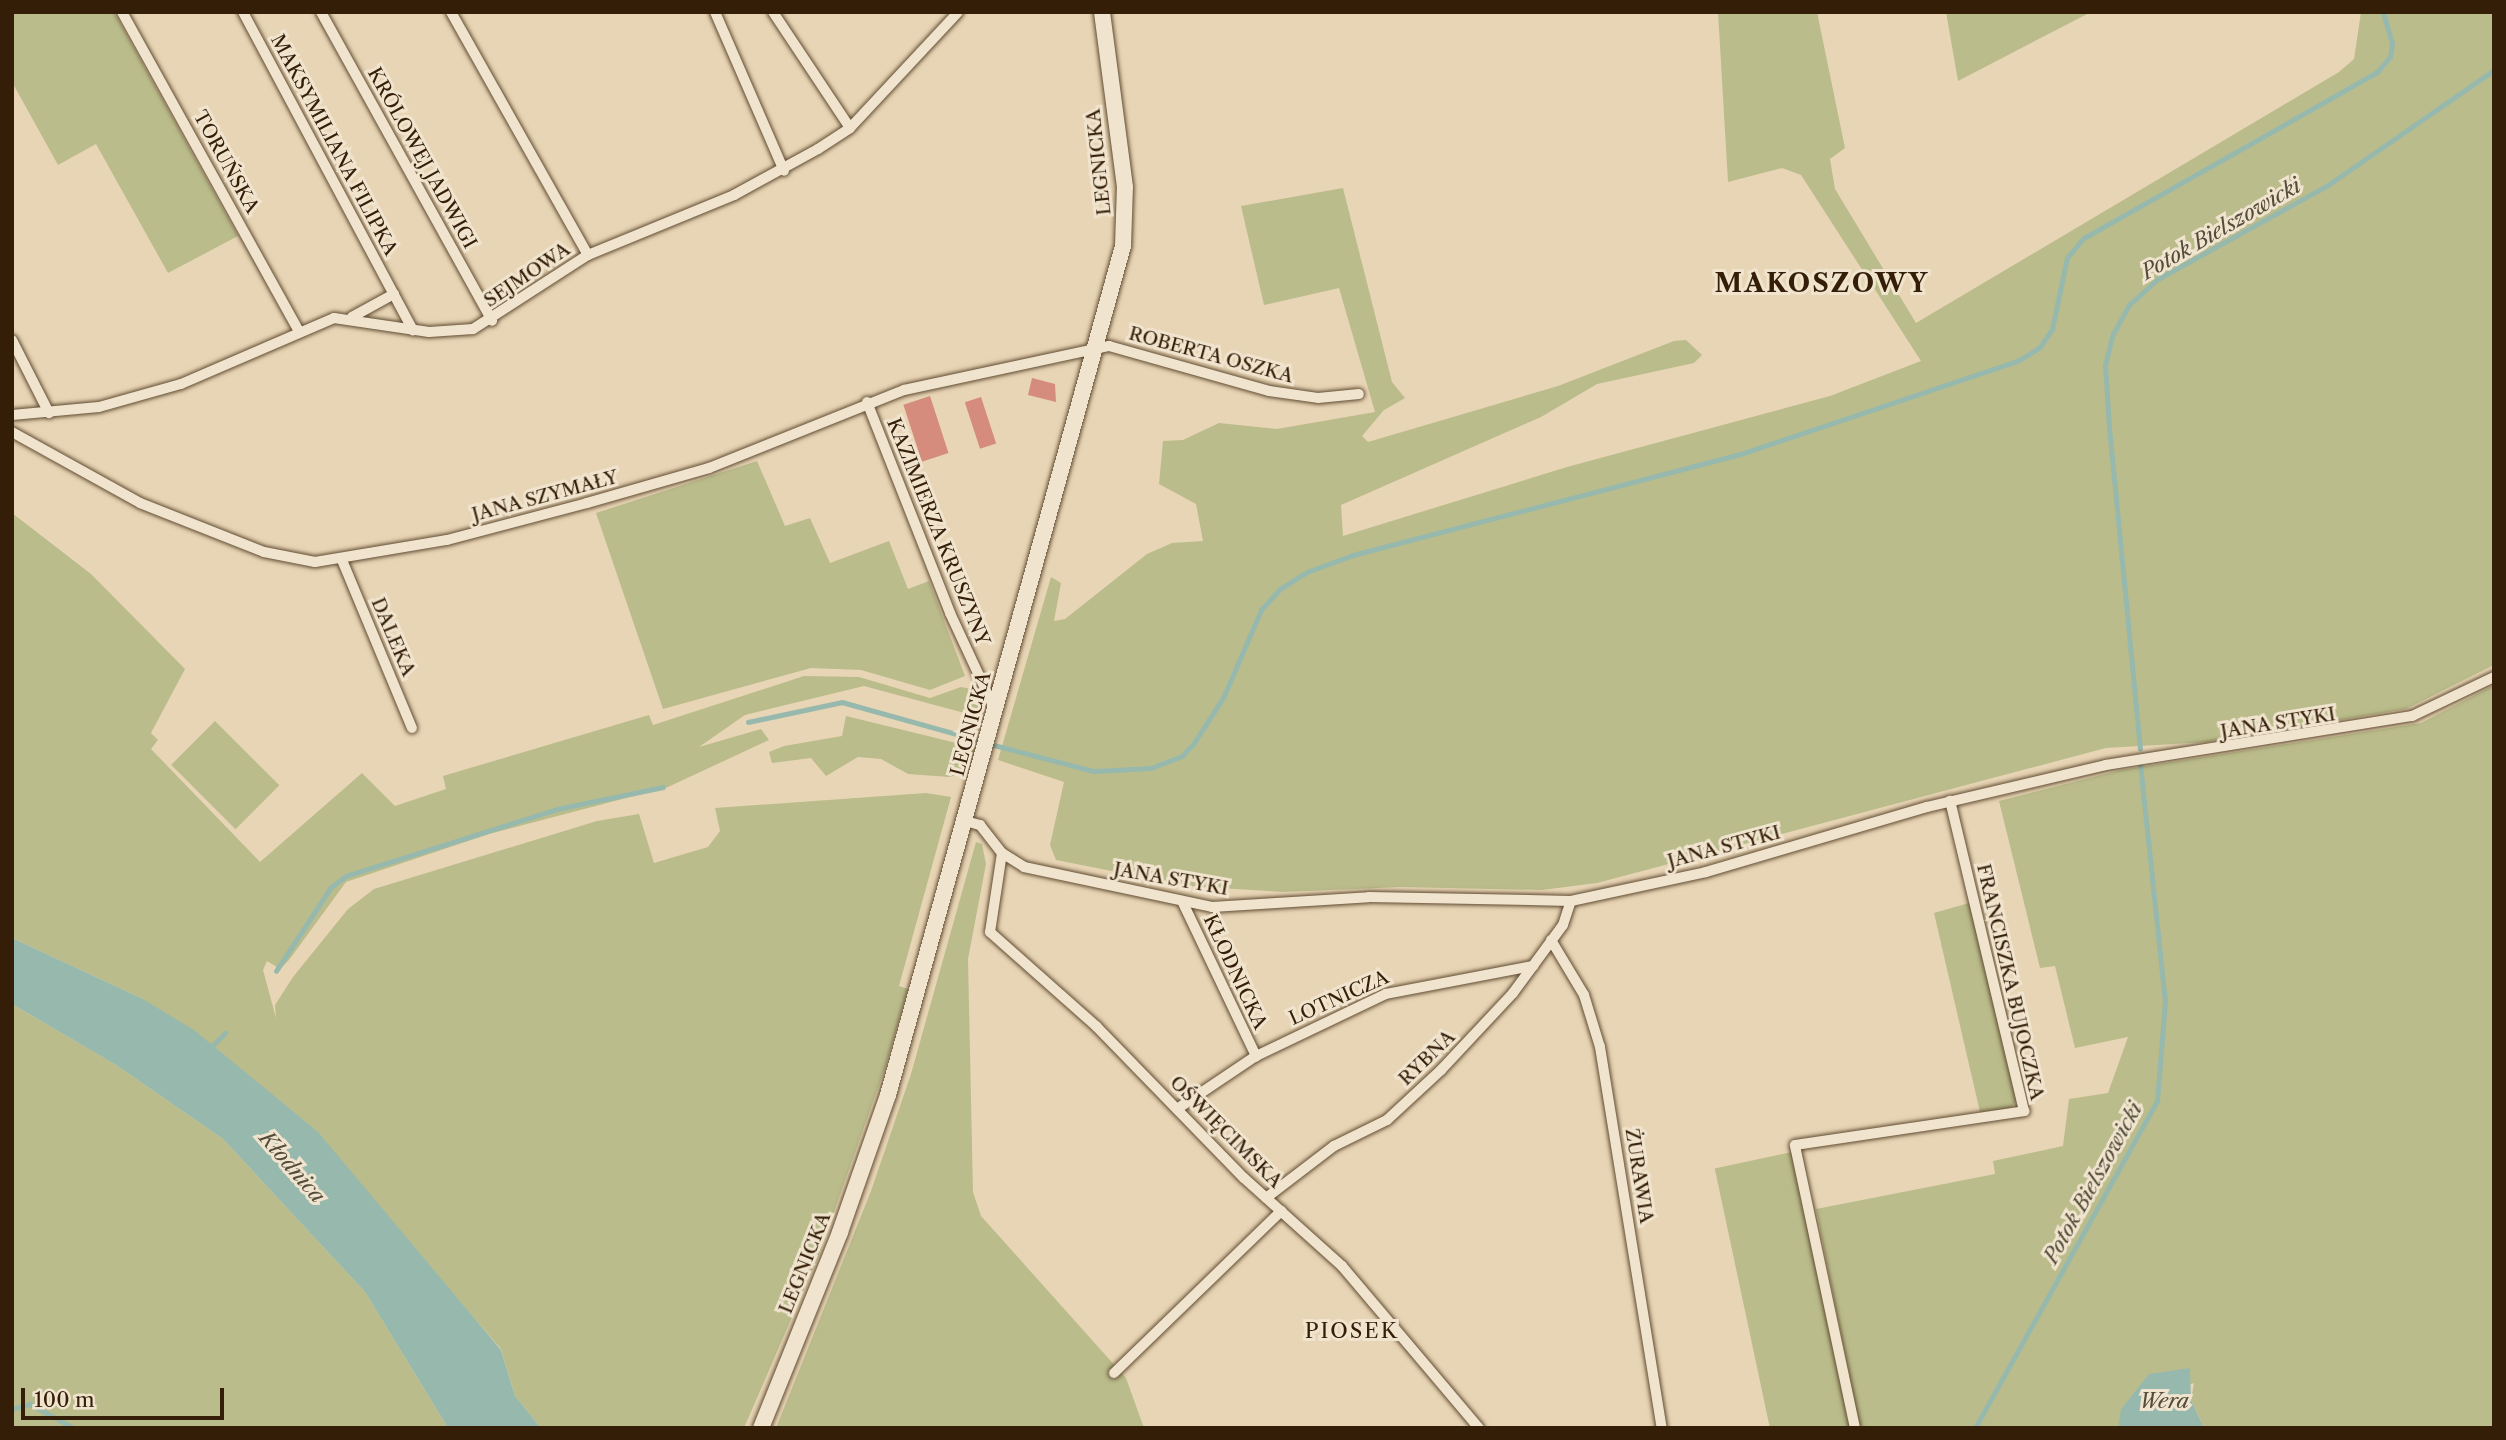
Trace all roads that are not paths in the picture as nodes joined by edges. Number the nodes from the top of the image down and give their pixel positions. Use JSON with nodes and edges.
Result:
{"nodes":[{"id":1,"x":122,"y":12,"type":"edge"},
{"id":2,"x":243,"y":12,"type":"edge"},
{"id":3,"x":321,"y":12,"type":"edge"},
{"id":4,"x":451,"y":12,"type":"edge"},
{"id":5,"x":715,"y":12,"type":"edge"},
{"id":6,"x":773,"y":12,"type":"edge"},
{"id":7,"x":958,"y":12,"type":"edge"},
{"id":8,"x":1102,"y":12,"type":"edge"},
{"id":9,"x":850,"y":128,"type":"junction"},
{"id":10,"x":784,"y":171,"type":"junction"},
{"id":11,"x":588,"y":255,"type":"junction"},
{"id":12,"x":394,"y":294,"type":"junction"},
{"id":13,"x":352,"y":317,"type":"junction"},
{"id":14,"x":492,"y":321,"type":"junction"},
{"id":15,"x":298,"y":330,"type":"junction"},
{"id":16,"x":413,"y":330,"type":"junction"},
{"id":17,"x":12,"y":340,"type":"edge"},
{"id":18,"x":1097,"y":348,"type":"junction"},
{"id":19,"x":1359,"y":394,"type":"dead end"},
{"id":20,"x":867,"y":402,"type":"junction"},
{"id":21,"x":49,"y":413,"type":"junction"},
{"id":22,"x":12,"y":415,"type":"edge"},
{"id":23,"x":12,"y":432,"type":"edge"},
{"id":24,"x":342,"y":560,"type":"junction"},
{"id":25,"x":2494,"y":677,"type":"edge"},
{"id":26,"x":995,"y":717,"type":"junction"},
{"id":27,"x":412,"y":728,"type":"dead end"},
{"id":28,"x":1950,"y":801,"type":"junction"},
{"id":29,"x":965,"y":821,"type":"junction"},
{"id":30,"x":1002,"y":853,"type":"junction"},
{"id":31,"x":1571,"y":901,"type":"junction"},
{"id":32,"x":1183,"y":903,"type":"junction"},
{"id":33,"x":1552,"y":940,"type":"junction"},
{"id":34,"x":1533,"y":966,"type":"junction"},
{"id":35,"x":1256,"y":1056,"type":"junction"},
{"id":36,"x":1177,"y":1109,"type":"junction"},
{"id":37,"x":1266,"y":1198,"type":"junction"},
{"id":38,"x":1281,"y":1211,"type":"junction"},
{"id":39,"x":1114,"y":1373,"type":"dead end"},
{"id":40,"x":761,"y":1428,"type":"edge"},
{"id":41,"x":1479,"y":1428,"type":"edge"},
{"id":42,"x":1662,"y":1428,"type":"edge"},
{"id":43,"x":1855,"y":1428,"type":"edge"}],
"edges":[{"from":1,"to":15,"type":"street","name":"TORUŃSKA"},
{"from":2,"to":12,"type":"street","name":"MAKSYMILIANA FILIPKA"},
{"from":3,"to":14,"type":"street","name":"KRÓLOWEJ JADWIGI"},
{"from":4,"to":11,"type":"street"},
{"from":5,"to":10,"type":"street"},
{"from":6,"to":9,"type":"street"},
{"from":7,"to":9,"type":"street","name":"SEJMOWA"},
{"from":8,"to":18,"type":"main road","name":"LEGNICKA"},
{"from":9,"to":10,"type":"street","name":"SEJMOWA"},
{"from":10,"to":11,"type":"street","name":"SEJMOWA"},
{"from":11,"to":14,"type":"street","name":"SEJMOWA"},
{"from":12,"to":13,"type":"street"},
{"from":12,"to":16,"type":"street","name":"MAKSYMILIANA FILIPKA"},
{"from":13,"to":15,"type":"street","name":"SEJMOWA"},
{"from":13,"to":16,"type":"street","name":"SEJMOWA"},
{"from":14,"to":16,"type":"street","name":"SEJMOWA"},
{"from":15,"to":21,"type":"street","name":"SEJMOWA"},
{"from":17,"to":21,"type":"street"},
{"from":18,"to":19,"type":"street","name":"ROBERTA OSZKA"},
{"from":18,"to":20,"type":"street","name":"JANA SZYMAŁY"},
{"from":18,"to":26,"type":"main road","name":"LEGNICKA"},
{"from":20,"to":24,"type":"street","name":"JANA SZYMAŁY"},
{"from":20,"to":26,"type":"street","name":"KAZIMIERZA KRUSZYNY"},
{"from":21,"to":22,"type":"street","name":"SEJMOWA"},
{"from":23,"to":24,"type":"street","name":"JANA SZYMAŁY"},
{"from":24,"to":27,"type":"street","name":"DALEKA"},
{"from":25,"to":28,"type":"street","name":"JANA STYKI"},
{"from":26,"to":29,"type":"main road","name":"LEGNICKA"},
{"from":28,"to":31,"type":"street","name":"JANA STYKI"},
{"from":28,"to":43,"type":"street","name":"FRANCISZKA BUJOCZKA"},
{"from":29,"to":30,"type":"street","name":"JANA STYKI"},
{"from":29,"to":40,"type":"main road","name":"LEGNICKA"},
{"from":30,"to":32,"type":"street","name":"JANA STYKI"},
{"from":30,"to":36,"type":"street","name":"OŚWIĘCIMSKA"},
{"from":31,"to":32,"type":"street","name":"JANA STYKI"},
{"from":31,"to":33,"type":"street","name":"RYBNA"},
{"from":32,"to":35,"type":"street","name":"KŁODNICKA"},
{"from":33,"to":34,"type":"street","name":"RYBNA"},
{"from":33,"to":42,"type":"street","name":"ŻURAWIA"},
{"from":34,"to":35,"type":"street","name":"LOTNICZA"},
{"from":34,"to":37,"type":"street","name":"RYBNA"},
{"from":35,"to":36,"type":"street","name":"LOTNICZA"},
{"from":36,"to":37,"type":"street","name":"OŚWIĘCIMSKA"},
{"from":37,"to":38,"type":"street","name":"OŚWIĘCIMSKA"},
{"from":38,"to":39,"type":"street"},
{"from":38,"to":41,"type":"street","name":"OŚWIĘCIMSKA"}]}
